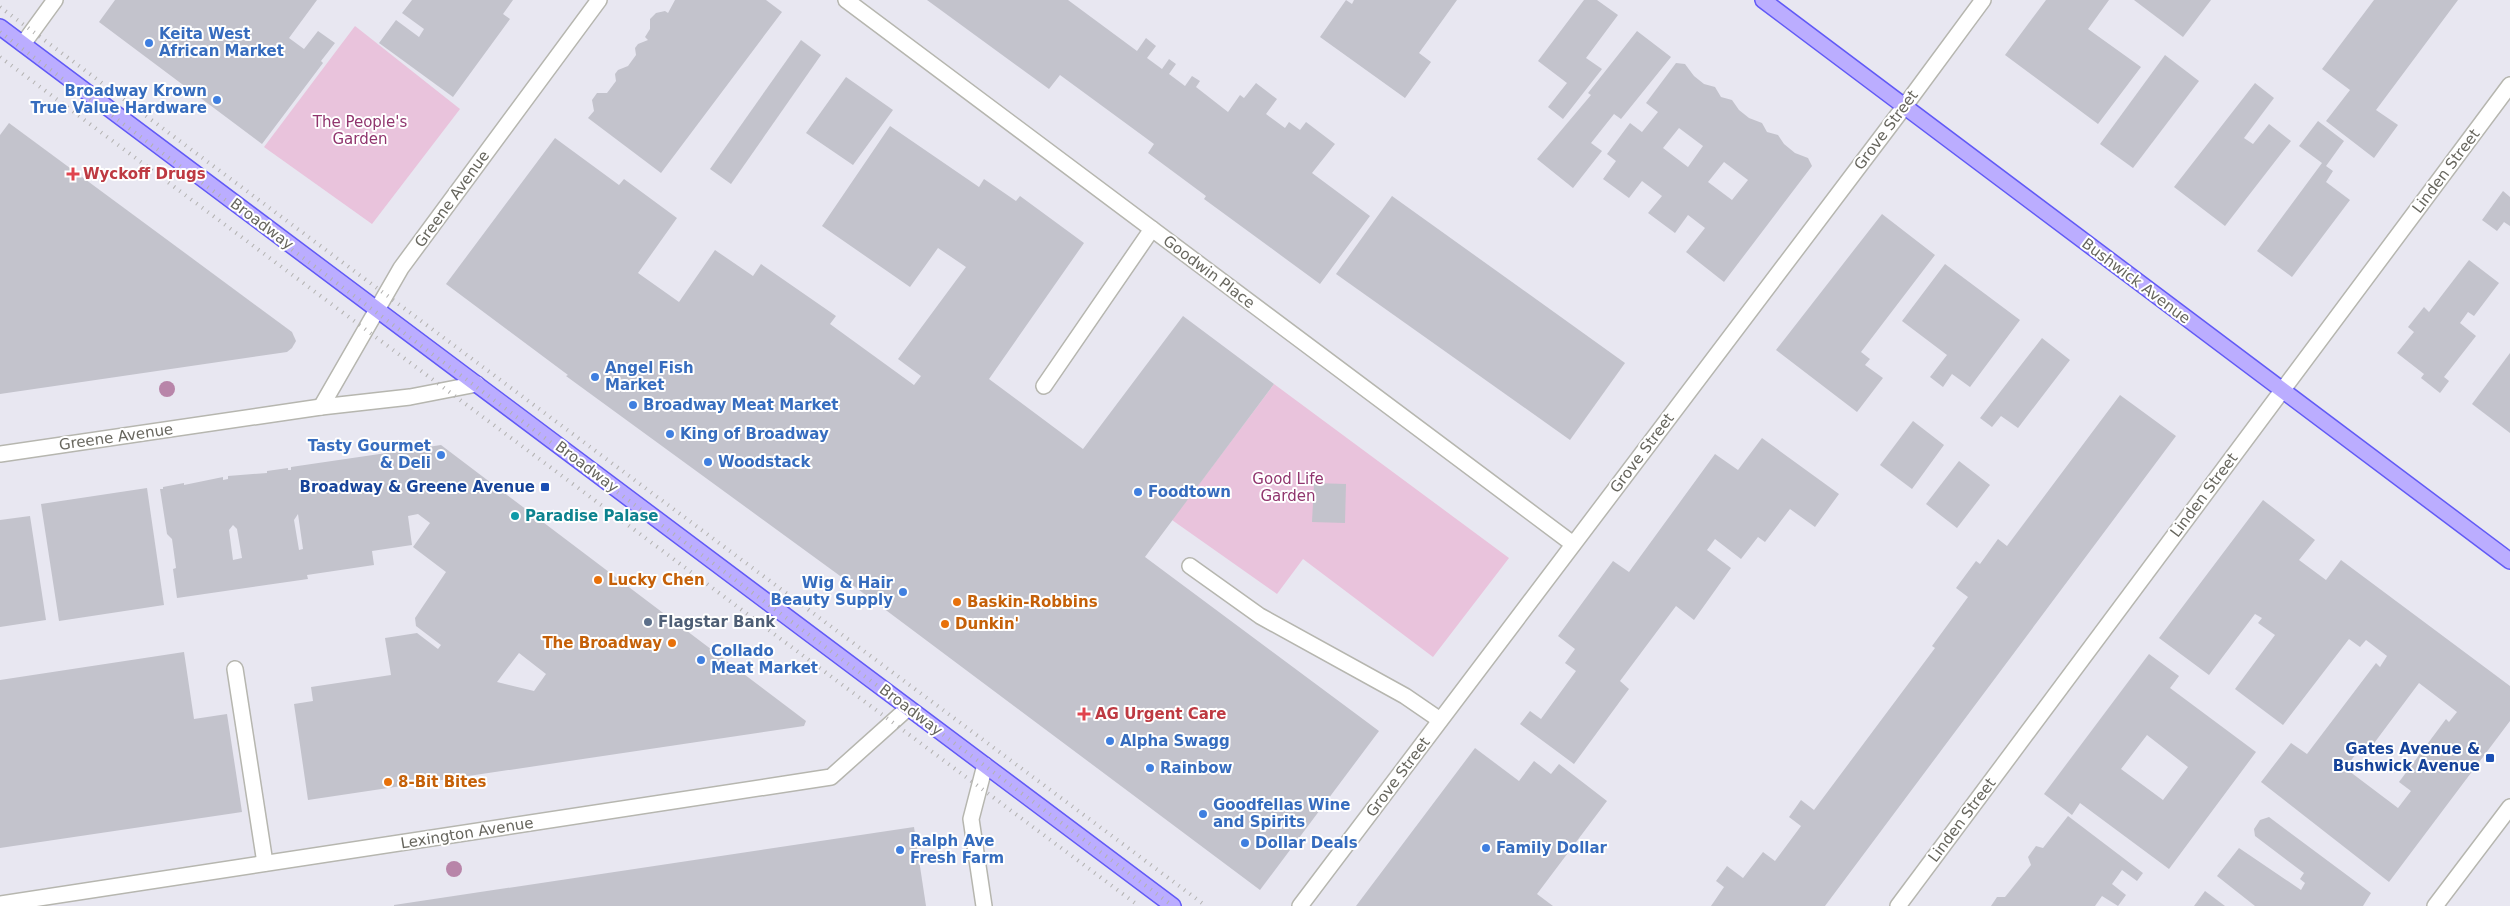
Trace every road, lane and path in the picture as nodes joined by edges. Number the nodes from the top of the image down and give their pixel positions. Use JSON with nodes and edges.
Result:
{"nodes":[{"id":1,"x":56,"y":0,"type":"edge"},
{"id":2,"x":599,"y":0,"type":"edge"},
{"id":3,"x":846,"y":0,"type":"edge"},
{"id":4,"x":1763,"y":0,"type":"edge"},
{"id":5,"x":1983,"y":0,"type":"edge"},
{"id":6,"x":0,"y":27,"type":"edge"},
{"id":7,"x":23,"y":44,"type":"junction"},
{"id":8,"x":2510,"y":85,"type":"edge"},
{"id":9,"x":1904,"y":107,"type":"junction"},
{"id":10,"x":1152,"y":229,"type":"junction"},
{"id":11,"x":376,"y":309,"type":"junction"},
{"id":12,"x":477,"y":384,"type":"junction"},
{"id":13,"x":1044,"y":386,"type":"dead end"},
{"id":14,"x":2281,"y":391,"type":"junction"},
{"id":15,"x":321,"y":407,"type":"junction"},
{"id":16,"x":0,"y":454,"type":"edge"},
{"id":17,"x":1573,"y":544,"type":"junction"},
{"id":18,"x":2510,"y":562,"type":"edge"},
{"id":19,"x":1190,"y":566,"type":"dead end"},
{"id":20,"x":235,"y":669,"type":"dead end"},
{"id":21,"x":908,"y":708,"type":"junction"},
{"id":22,"x":1440,"y":720,"type":"junction"},
{"id":23,"x":985,"y":765,"type":"junction"},
{"id":24,"x":2510,"y":807,"type":"edge"},
{"id":25,"x":265,"y":863,"type":"junction"},
{"id":26,"x":0,"y":904,"type":"edge"},
{"id":27,"x":984,"y":906,"type":"edge"},
{"id":28,"x":1173,"y":906,"type":"edge"},
{"id":29,"x":1300,"y":906,"type":"edge"},
{"id":30,"x":1898,"y":906,"type":"edge"},
{"id":31,"x":2436,"y":906,"type":"edge"}],
"edges":[{"from":1,"to":7,"type":"street"},
{"from":2,"to":11,"type":"street","name":"Greene Avenue"},
{"from":3,"to":10,"type":"street","name":"Goodwin Place"},
{"from":4,"to":9,"type":"main road","name":"Bushwick Avenue"},
{"from":5,"to":9,"type":"street","name":"Grove Street"},
{"from":6,"to":7,"type":"main road","name":"Broadway"},
{"from":7,"to":11,"type":"main road","name":"Broadway"},
{"from":8,"to":14,"type":"street","name":"Linden Street"},
{"from":9,"to":14,"type":"main road","name":"Bushwick Avenue"},
{"from":9,"to":17,"type":"street","name":"Grove Street"},
{"from":10,"to":13,"type":"street"},
{"from":10,"to":17,"type":"street","name":"Goodwin Place"},
{"from":11,"to":12,"type":"main road","name":"Broadway"},
{"from":11,"to":15,"type":"street","name":"Greene Avenue"},
{"from":12,"to":15,"type":"street","name":"Greene Avenue"},
{"from":12,"to":21,"type":"main road","name":"Broadway"},
{"from":14,"to":18,"type":"main road","name":"Bushwick Avenue"},
{"from":14,"to":30,"type":"street","name":"Linden Street"},
{"from":15,"to":16,"type":"street","name":"Greene Avenue"},
{"from":17,"to":22,"type":"street","name":"Grove Street"},
{"from":19,"to":22,"type":"street"},
{"from":20,"to":25,"type":"street"},
{"from":21,"to":23,"type":"main road","name":"Broadway"},
{"from":21,"to":25,"type":"street","name":"Lexington Avenue"},
{"from":22,"to":29,"type":"street","name":"Grove Street"},
{"from":23,"to":27,"type":"street"},
{"from":23,"to":28,"type":"main road","name":"Broadway"},
{"from":24,"to":31,"type":"street"},
{"from":25,"to":26,"type":"street","name":"Lexington Avenue"}]}
